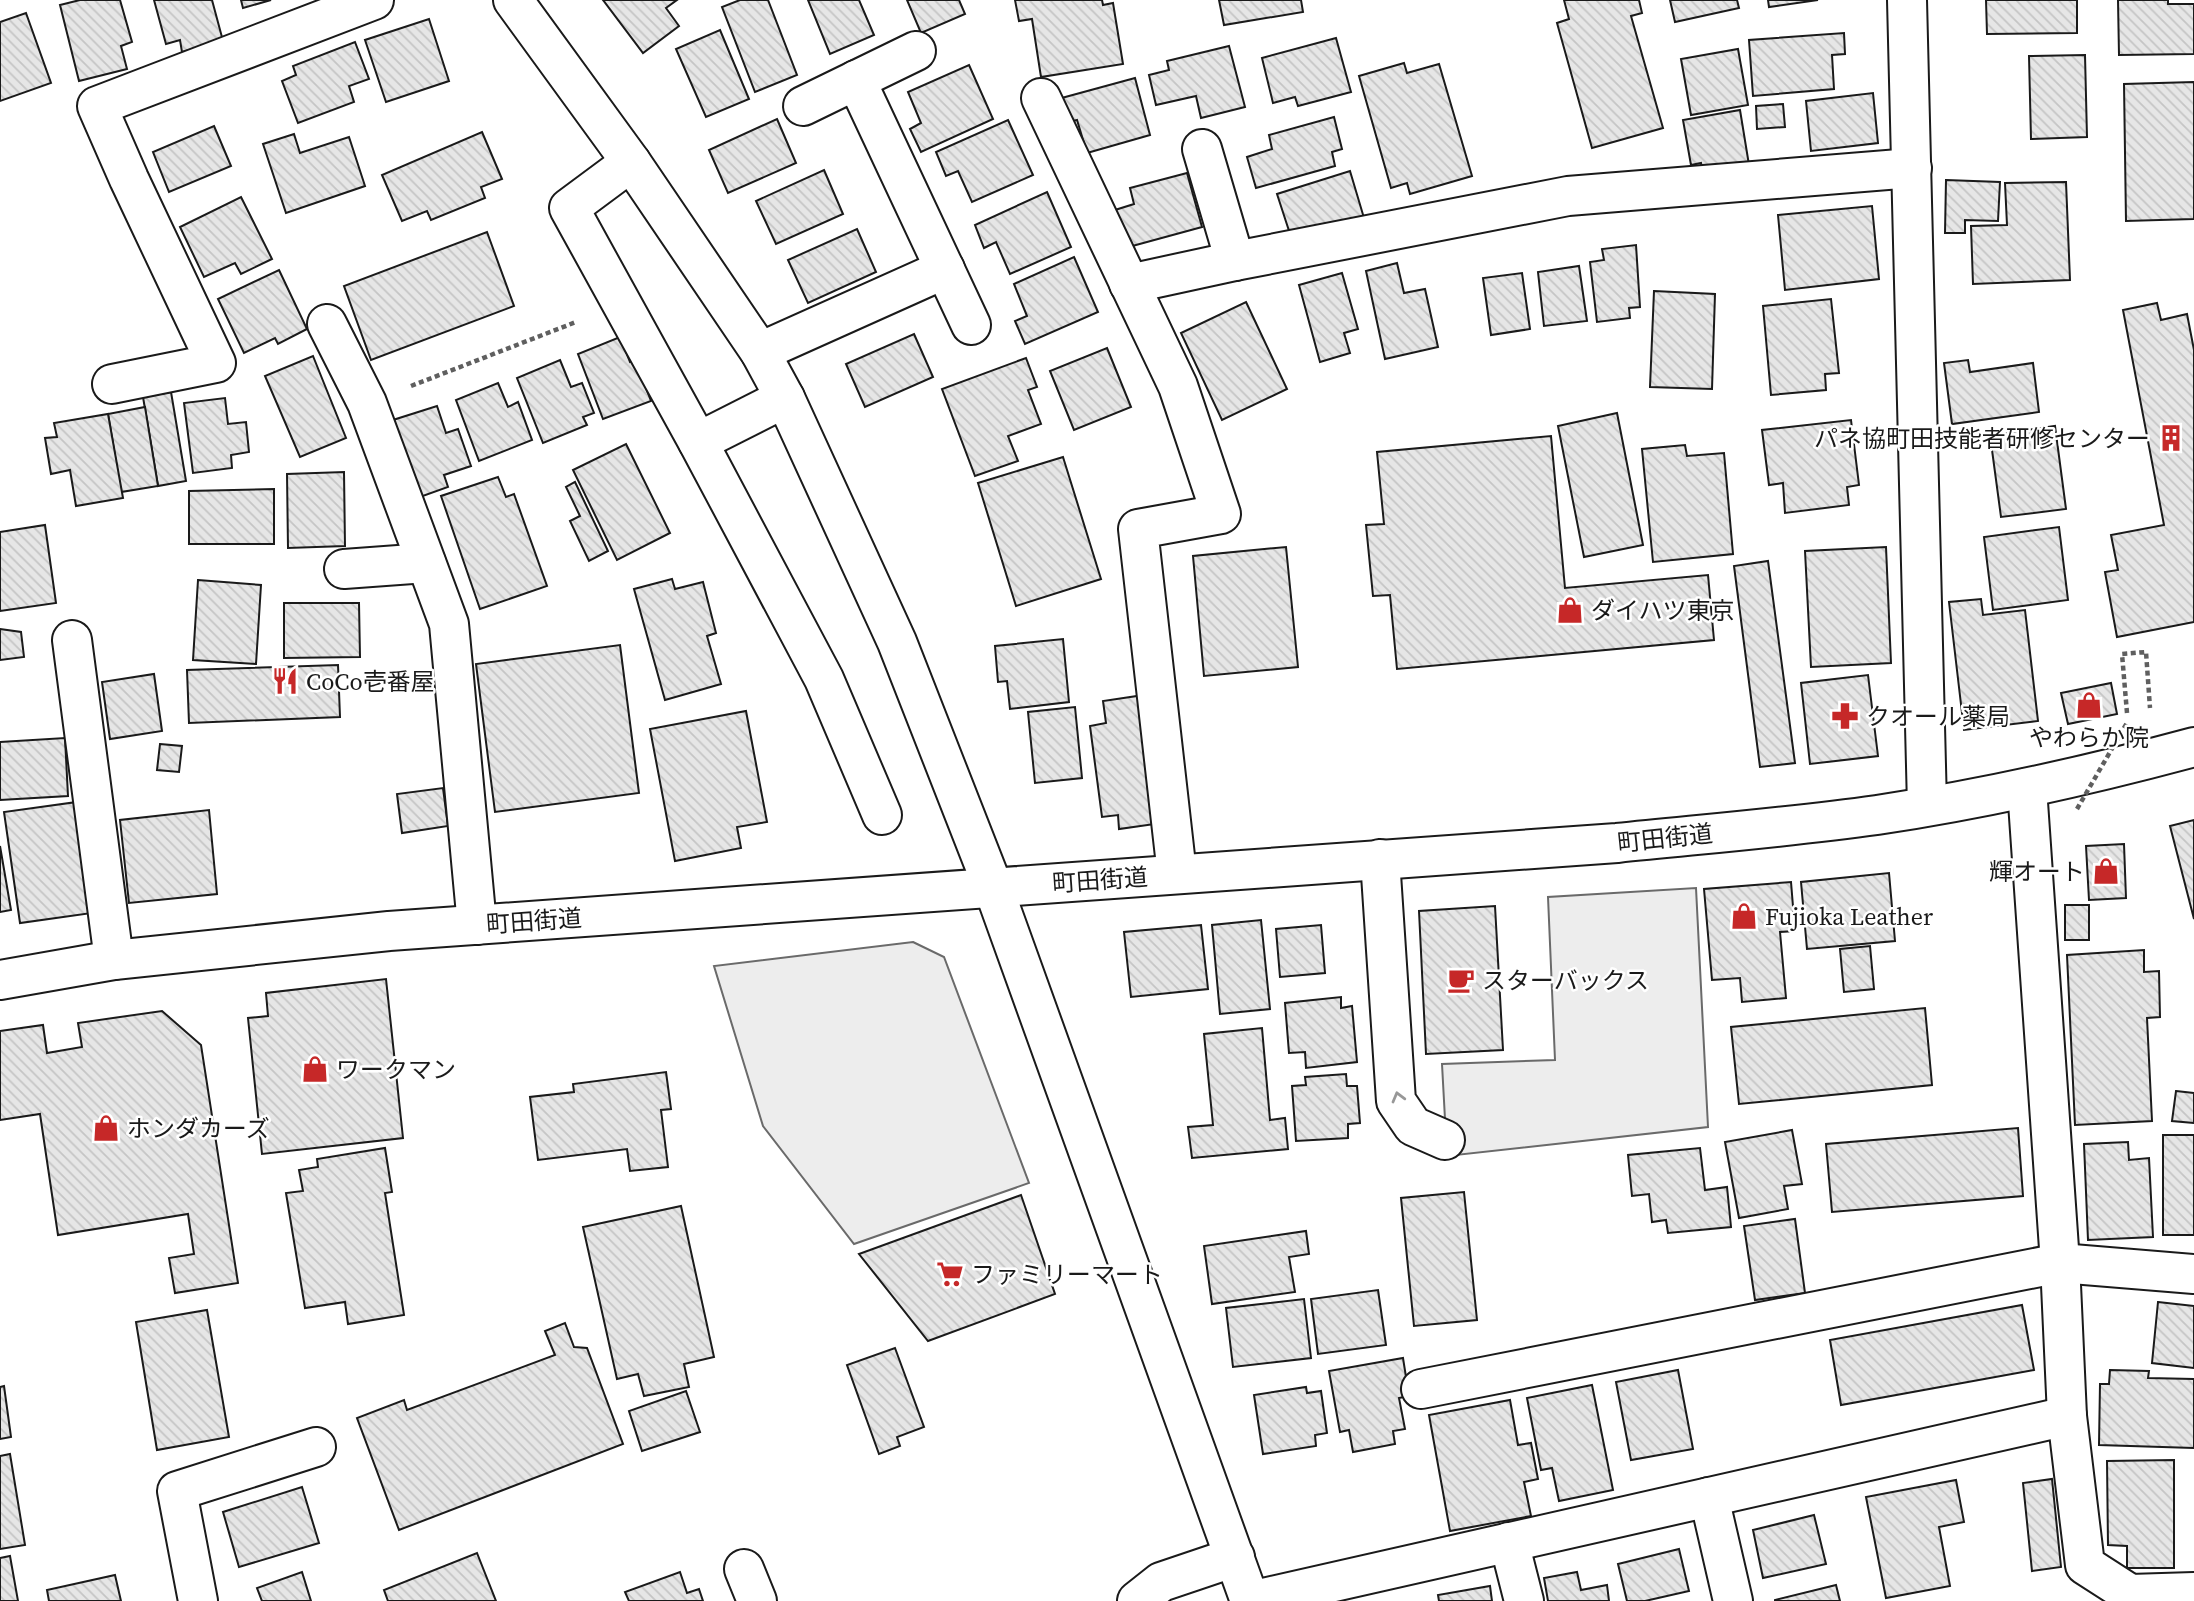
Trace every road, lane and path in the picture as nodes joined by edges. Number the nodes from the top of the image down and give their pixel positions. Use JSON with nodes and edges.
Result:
{"nodes":[{"id":1,"x":374,"y":0,"type":"edge"},
{"id":2,"x":513,"y":0,"type":"edge"},
{"id":3,"x":1907,"y":0,"type":"edge"},
{"id":4,"x":916,"y":51,"type":"dead end"},
{"id":5,"x":856,"y":80,"type":"junction"},
{"id":6,"x":1041,"y":98,"type":"dead end"},
{"id":7,"x":803,"y":106,"type":"dead end"},
{"id":8,"x":1202,"y":149,"type":"dead end"},
{"id":9,"x":631,"y":162,"type":"junction"},
{"id":10,"x":1912,"y":168,"type":"junction"},
{"id":11,"x":1235,"y":261,"type":"junction"},
{"id":12,"x":945,"y":269,"type":"junction"},
{"id":13,"x":1129,"y":284,"type":"junction"},
{"id":14,"x":622,"y":304,"type":"junction"},
{"id":15,"x":327,"y":324,"type":"dead end"},
{"id":16,"x":971,"y":325,"type":"dead end"},
{"id":17,"x":760,"y":352,"type":"junction"},
{"id":18,"x":112,"y":384,"type":"dead end"},
{"id":19,"x":785,"y":398,"type":"junction"},
{"id":20,"x":367,"y":403,"type":"junction"},
{"id":21,"x":698,"y":442,"type":"junction"},
{"id":22,"x":426,"y":563,"type":"junction"},
{"id":23,"x":344,"y":569,"type":"dead end"},
{"id":24,"x":72,"y":640,"type":"dead end"},
{"id":25,"x":2194,"y":747,"type":"edge"},
{"id":26,"x":2155,"y":757,"type":"junction"},
{"id":27,"x":2027,"y":788,"type":"junction"},
{"id":28,"x":1927,"y":806,"type":"junction"},
{"id":29,"x":2077,"y":809,"type":"dead end"},
{"id":30,"x":882,"y":815,"type":"dead end"},
{"id":31,"x":1380,"y":859,"type":"junction"},
{"id":32,"x":1177,"y":874,"type":"junction"},
{"id":33,"x":993,"y":887,"type":"junction"},
{"id":34,"x":477,"y":925,"type":"junction"},
{"id":35,"x":114,"y":960,"type":"junction"},
{"id":36,"x":0,"y":980,"type":"edge"},
{"id":37,"x":1446,"y":1140,"type":"dead end"},
{"id":38,"x":2060,"y":1263,"type":"junction"},
{"id":39,"x":2194,"y":1274,"type":"edge"},
{"id":40,"x":1421,"y":1389,"type":"dead end"},
{"id":41,"x":2067,"y":1416,"type":"junction"},
{"id":42,"x":316,"y":1447,"type":"dead end"},
{"id":43,"x":1709,"y":1497,"type":"junction"},
{"id":44,"x":1509,"y":1542,"type":"junction"},
{"id":45,"x":1235,"y":1557,"type":"junction"},
{"id":46,"x":2194,"y":1592,"type":"edge"},
{"id":47,"x":2130,"y":1598,"type":"edge"},
{"id":48,"x":198,"y":1601,"type":"edge"},
{"id":49,"x":1137,"y":1601,"type":"edge"},
{"id":50,"x":1250,"y":1601,"type":"edge"},
{"id":51,"x":1524,"y":1601,"type":"edge"},
{"id":52,"x":1733,"y":1601,"type":"edge"}],
"edges":[{"from":1,"to":18,"type":"street"},
{"from":2,"to":9,"type":"street"},
{"from":3,"to":10,"type":"street"},
{"from":4,"to":5,"type":"street"},
{"from":5,"to":7,"type":"street"},
{"from":5,"to":12,"type":"street"},
{"from":6,"to":13,"type":"street"},
{"from":8,"to":11,"type":"street"},
{"from":9,"to":14,"type":"street"},
{"from":9,"to":17,"type":"street"},
{"from":10,"to":11,"type":"street"},
{"from":10,"to":28,"type":"street"},
{"from":11,"to":13,"type":"street"},
{"from":12,"to":16,"type":"street"},
{"from":12,"to":17,"type":"street"},
{"from":13,"to":32,"type":"street"},
{"from":14,"to":20,"type":"path"},
{"from":14,"to":21,"type":"street"},
{"from":15,"to":20,"type":"street"},
{"from":17,"to":19,"type":"street"},
{"from":19,"to":21,"type":"street"},
{"from":19,"to":33,"type":"street"},
{"from":20,"to":22,"type":"street"},
{"from":21,"to":30,"type":"street"},
{"from":22,"to":23,"type":"street"},
{"from":22,"to":34,"type":"street"},
{"from":24,"to":35,"type":"street"},
{"from":25,"to":26,"type":"street","name":"町田街道"},
{"from":26,"to":27,"type":"street","name":"町田街道"},
{"from":26,"to":29,"type":"path","bridge":true},
{"from":27,"to":28,"type":"street","name":"町田街道"},
{"from":27,"to":38,"type":"street"},
{"from":28,"to":31,"type":"street","name":"町田街道"},
{"from":31,"to":32,"type":"street","name":"町田街道"},
{"from":37,"to":31,"type":"street","one_way":true},
{"from":32,"to":33,"type":"street","name":"町田街道"},
{"from":33,"to":34,"type":"street","name":"町田街道"},
{"from":33,"to":45,"type":"street"},
{"from":34,"to":35,"type":"street","name":"町田街道"},
{"from":35,"to":36,"type":"street","name":"町田街道"},
{"from":38,"to":39,"type":"street"},
{"from":38,"to":40,"type":"street"},
{"from":38,"to":41,"type":"street"},
{"from":41,"to":43,"type":"street"},
{"from":41,"to":47,"type":"street"},
{"from":42,"to":48,"type":"street"},
{"from":43,"to":44,"type":"street"},
{"from":43,"to":52,"type":"street"},
{"from":44,"to":50,"type":"street"},
{"from":44,"to":51,"type":"street"},
{"from":45,"to":49,"type":"street"},
{"from":45,"to":50,"type":"street"},
{"from":46,"to":47,"type":"street"}]}
